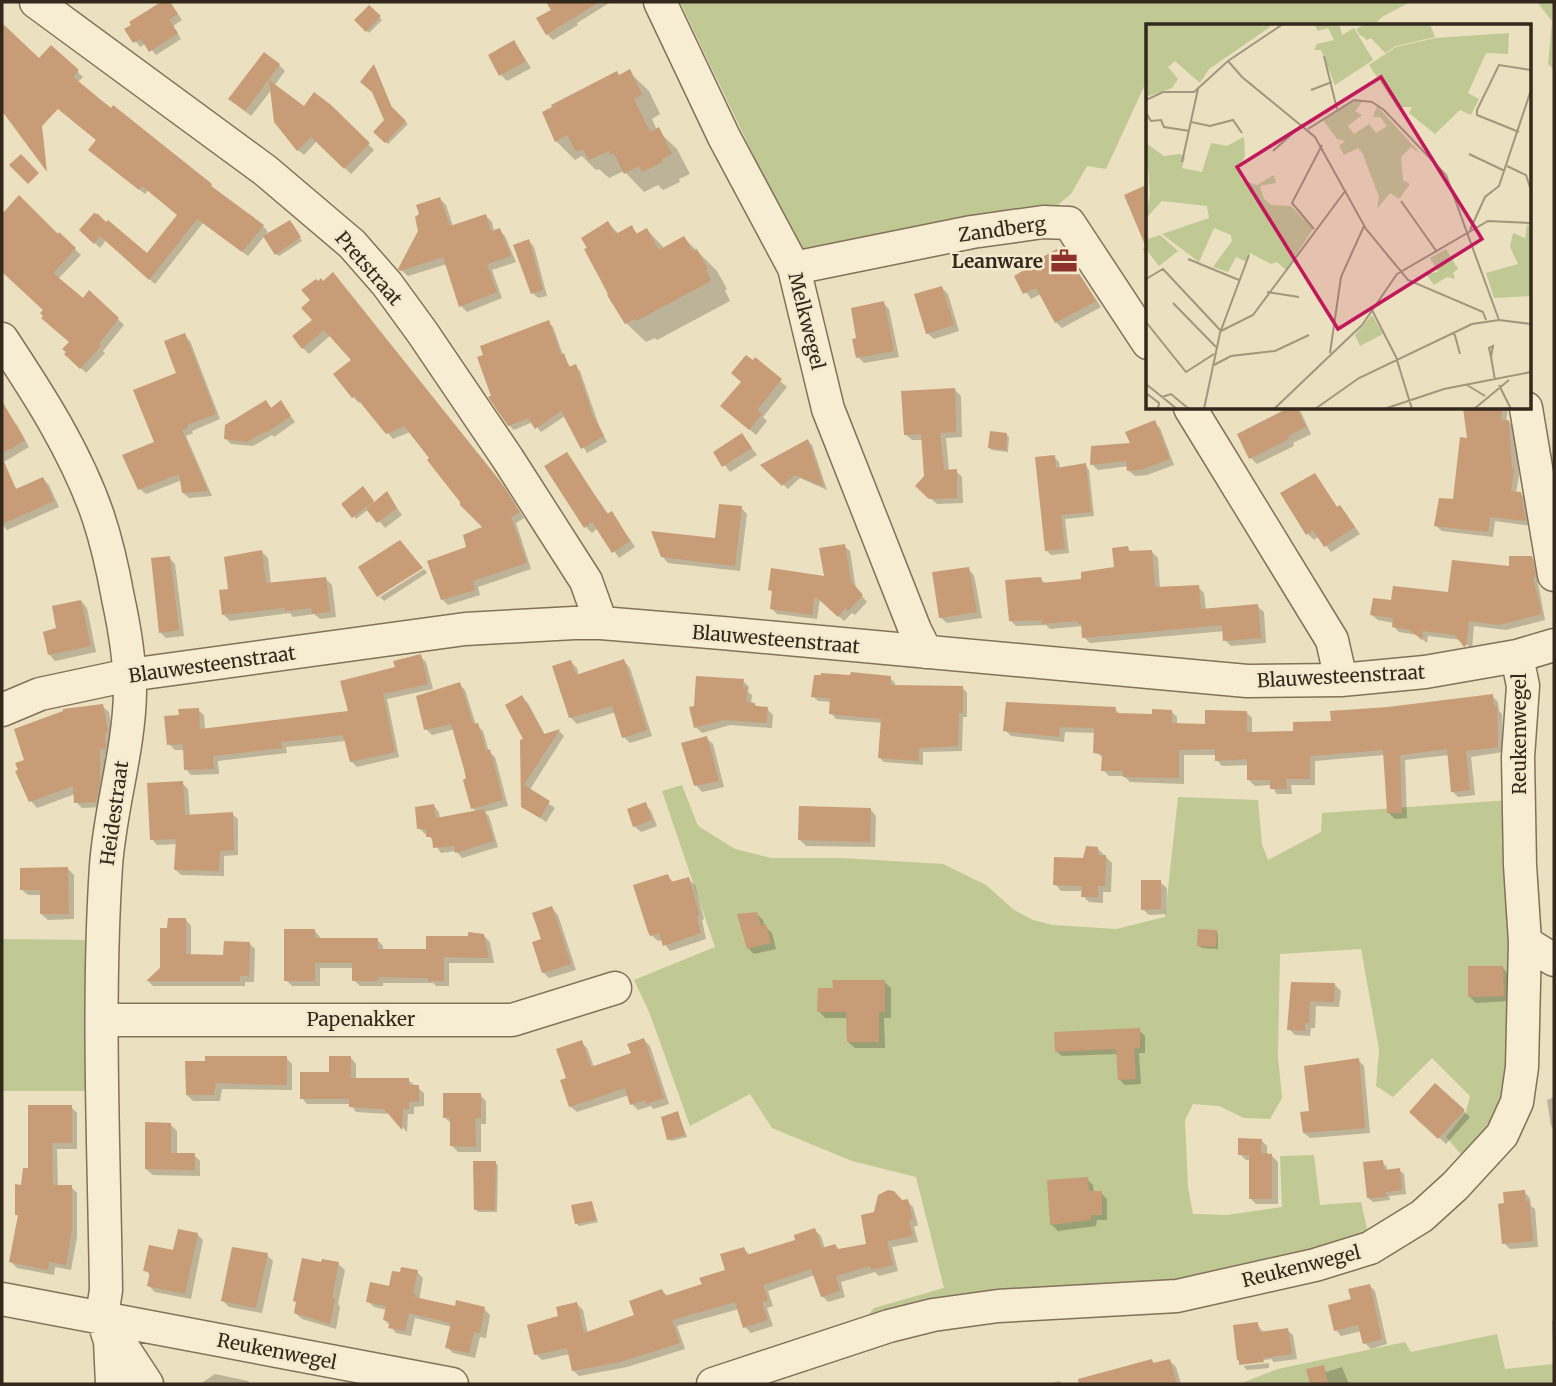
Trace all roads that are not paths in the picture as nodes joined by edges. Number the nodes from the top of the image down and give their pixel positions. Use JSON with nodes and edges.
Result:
{"nodes":[{"id":1,"x":36,"y":2,"type":"edge"},
{"id":2,"x":660,"y":2,"type":"edge"},
{"id":3,"x":794,"y":268,"type":"junction"},
{"id":4,"x":2,"y":339,"type":"edge"},
{"id":5,"x":1146,"y":340,"type":"edge"},
{"id":6,"x":1191,"y":410,"type":"edge"},
{"id":7,"x":1526,"y":410,"type":"edge"},
{"id":8,"x":1554,"y":575,"type":"edge"},
{"id":9,"x":601,"y":623,"type":"junction"},
{"id":10,"x":1554,"y":645,"type":"edge"},
{"id":11,"x":926,"y":652,"type":"junction"},
{"id":12,"x":1517,"y":656,"type":"junction"},
{"id":13,"x":129,"y":675,"type":"junction"},
{"id":14,"x":1341,"y":680,"type":"junction"},
{"id":15,"x":2,"y":710,"type":"edge"},
{"id":16,"x":1525,"y":942,"type":"junction"},
{"id":17,"x":1554,"y":960,"type":"edge"},
{"id":18,"x":615,"y":988,"type":"dead end"},
{"id":19,"x":102,"y":1020,"type":"junction"},
{"id":20,"x":2,"y":1299,"type":"edge"},
{"id":21,"x":102,"y":1316,"type":"junction"},
{"id":22,"x":112,"y":1384,"type":"edge"},
{"id":23,"x":147,"y":1384,"type":"edge"},
{"id":24,"x":452,"y":1384,"type":"edge"},
{"id":25,"x":713,"y":1384,"type":"edge"}],
"edges":[{"from":1,"to":9,"type":"street","name":"Pretstraat"},
{"from":2,"to":3,"type":"street","name":"Melkwegel"},
{"from":3,"to":5,"type":"street","name":"Zandberg"},
{"from":3,"to":11,"type":"street","name":"Melkwegel"},
{"from":4,"to":13,"type":"street","name":"Heidestraat"},
{"from":6,"to":14,"type":"street"},
{"from":7,"to":8,"type":"street"},
{"from":9,"to":11,"type":"street","name":"Blauwesteenstraat"},
{"from":9,"to":13,"type":"street","name":"Blauwesteenstraat"},
{"from":10,"to":12,"type":"street","name":"Blauwesteenstraat"},
{"from":11,"to":14,"type":"street","name":"Blauwesteenstraat"},
{"from":12,"to":14,"type":"street","name":"Blauwesteenstraat"},
{"from":12,"to":16,"type":"street","name":"Reukenwegel"},
{"from":13,"to":15,"type":"street","name":"Blauwesteenstraat"},
{"from":13,"to":19,"type":"street","name":"Heidestraat"},
{"from":16,"to":17,"type":"street"},
{"from":16,"to":25,"type":"street","name":"Reukenwegel"},
{"from":18,"to":19,"type":"street","name":"Papenakker"},
{"from":19,"to":21,"type":"street","name":"Heidestraat"},
{"from":20,"to":21,"type":"street","name":"Reukenwegel"},
{"from":21,"to":22,"type":"street"},
{"from":21,"to":23,"type":"street"},
{"from":21,"to":24,"type":"street","name":"Reukenwegel"}]}
